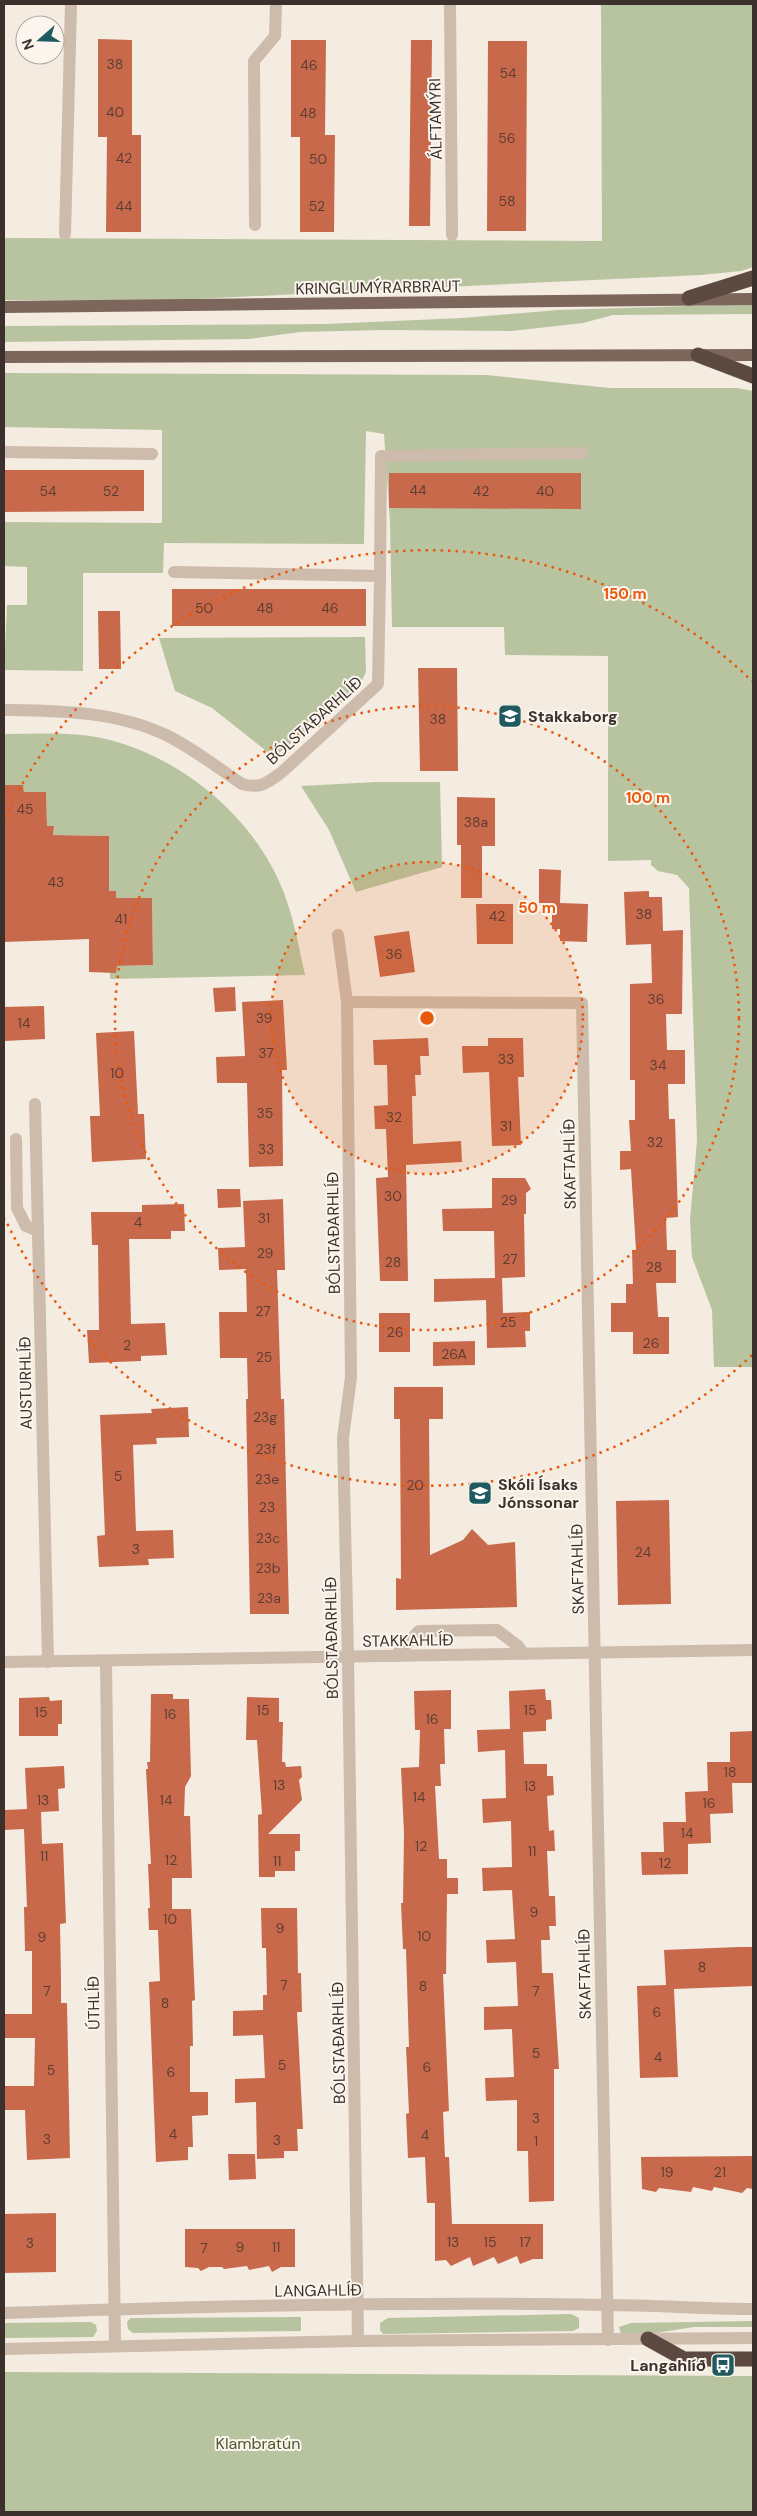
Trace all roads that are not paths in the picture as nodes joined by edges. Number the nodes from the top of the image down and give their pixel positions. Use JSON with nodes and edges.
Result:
{"nodes":[{"id":1,"x":71,"y":4,"type":"edge"},
{"id":2,"x":276,"y":4,"type":"edge"},
{"id":3,"x":450,"y":4,"type":"edge"},
{"id":4,"x":255,"y":225,"type":"dead end"},
{"id":5,"x":64,"y":234,"type":"dead end"},
{"id":6,"x":452,"y":234,"type":"dead end"},
{"id":7,"x":753,"y":278,"type":"edge"},
{"id":8,"x":689,"y":298,"type":"junction"},
{"id":9,"x":753,"y":299,"type":"edge"},
{"id":10,"x":4,"y":307,"type":"edge"},
{"id":11,"x":698,"y":355,"type":"junction"},
{"id":12,"x":753,"y":355,"type":"edge"},
{"id":13,"x":4,"y":357,"type":"edge"},
{"id":14,"x":753,"y":376,"type":"edge"},
{"id":15,"x":4,"y":452,"type":"edge"},
{"id":16,"x":583,"y":453,"type":"dead end"},
{"id":17,"x":152,"y":454,"type":"dead end"},
{"id":18,"x":174,"y":572,"type":"dead end"},
{"id":19,"x":380,"y":576,"type":"junction"},
{"id":20,"x":4,"y":710,"type":"edge"},
{"id":21,"x":338,"y":935,"type":"dead end"},
{"id":22,"x":347,"y":1002,"type":"junction"},
{"id":23,"x":35,"y":1104,"type":"dead end"},
{"id":24,"x":16,"y":1139,"type":"dead end"},
{"id":25,"x":38,"y":1231,"type":"junction"},
{"id":26,"x":753,"y":1650,"type":"edge"},
{"id":27,"x":595,"y":1653,"type":"junction"},
{"id":28,"x":524,"y":1654,"type":"junction"},
{"id":29,"x":396,"y":1656,"type":"junction"},
{"id":30,"x":348,"y":1657,"type":"junction"},
{"id":31,"x":106,"y":1661,"type":"junction"},
{"id":32,"x":4,"y":1662,"type":"edge"},
{"id":33,"x":48,"y":1662,"type":"junction"},
{"id":34,"x":358,"y":2305,"type":"junction"},
{"id":35,"x":607,"y":2305,"type":"junction"},
{"id":36,"x":753,"y":2309,"type":"edge"},
{"id":37,"x":113,"y":2311,"type":"junction"},
{"id":38,"x":4,"y":2313,"type":"edge"},
{"id":39,"x":648,"y":2338,"type":"junction"},
{"id":40,"x":753,"y":2338,"type":"edge"},
{"id":41,"x":608,"y":2340,"type":"junction"},
{"id":42,"x":358,"y":2341,"type":"junction"},
{"id":43,"x":115,"y":2346,"type":"junction"},
{"id":44,"x":4,"y":2349,"type":"edge"},
{"id":45,"x":753,"y":2359,"type":"edge"}],
"edges":[{"from":1,"to":5,"type":"street"},
{"from":2,"to":4,"type":"street"},
{"from":3,"to":6,"type":"street","name":"ÁLFTAMÝRI"},
{"from":7,"to":8,"type":"highway"},
{"from":8,"to":9,"type":"main road","name":"KRINGLUMÝRARBRAUT"},
{"from":8,"to":10,"type":"main road","name":"KRINGLUMÝRARBRAUT"},
{"from":11,"to":12,"type":"main road"},
{"from":11,"to":13,"type":"main road"},
{"from":11,"to":14,"type":"highway"},
{"from":15,"to":17,"type":"street"},
{"from":16,"to":19,"type":"street","name":"BÓLSTAÐARHLÍÐ"},
{"from":18,"to":19,"type":"street"},
{"from":19,"to":20,"type":"street","name":"BÓLSTAÐARHLÍÐ"},
{"from":21,"to":22,"type":"street","name":"BÓLSTAÐARHLÍÐ"},
{"from":22,"to":27,"type":"street","name":"SKAFTAHLÍÐ"},
{"from":22,"to":30,"type":"street","name":"BÓLSTAÐARHLÍÐ"},
{"from":23,"to":25,"type":"street","name":"AUSTURHLÍÐ"},
{"from":24,"to":25,"type":"street"},
{"from":25,"to":33,"type":"street","name":"AUSTURHLÍÐ"},
{"from":26,"to":27,"type":"street","name":"STAKKAHLÍÐ"},
{"from":27,"to":28,"type":"street","name":"STAKKAHLÍÐ"},
{"from":27,"to":35,"type":"street","name":"SKAFTAHLÍÐ"},
{"from":28,"to":29,"type":"street","name":"STAKKAHLÍÐ"},
{"from":28,"to":29,"type":"street"},
{"from":29,"to":30,"type":"street","name":"STAKKAHLÍÐ"},
{"from":30,"to":31,"type":"street","name":"STAKKAHLÍÐ"},
{"from":30,"to":34,"type":"street","name":"BÓLSTAÐARHLÍÐ"},
{"from":31,"to":33,"type":"street","name":"STAKKAHLÍÐ"},
{"from":31,"to":37,"type":"street","name":"ÚTHLÍÐ"},
{"from":32,"to":33,"type":"street","name":"STAKKAHLÍÐ"},
{"from":34,"to":35,"type":"street","name":"LANGAHLÍÐ"},
{"from":34,"to":37,"type":"street","name":"LANGAHLÍÐ"},
{"from":34,"to":42,"type":"street","name":"BÓLSTAÐARHLÍÐ"},
{"from":35,"to":36,"type":"street","name":"LANGAHLÍÐ"},
{"from":35,"to":41,"type":"street","name":"SKAFTAHLÍÐ"},
{"from":37,"to":38,"type":"street","name":"LANGAHLÍÐ"},
{"from":37,"to":43,"type":"street","name":"ÚTHLÍÐ"},
{"from":39,"to":40,"type":"street"},
{"from":39,"to":41,"type":"street"},
{"from":39,"to":45,"type":"highway"},
{"from":41,"to":42,"type":"street"},
{"from":42,"to":43,"type":"street"},
{"from":43,"to":44,"type":"street"}]}
